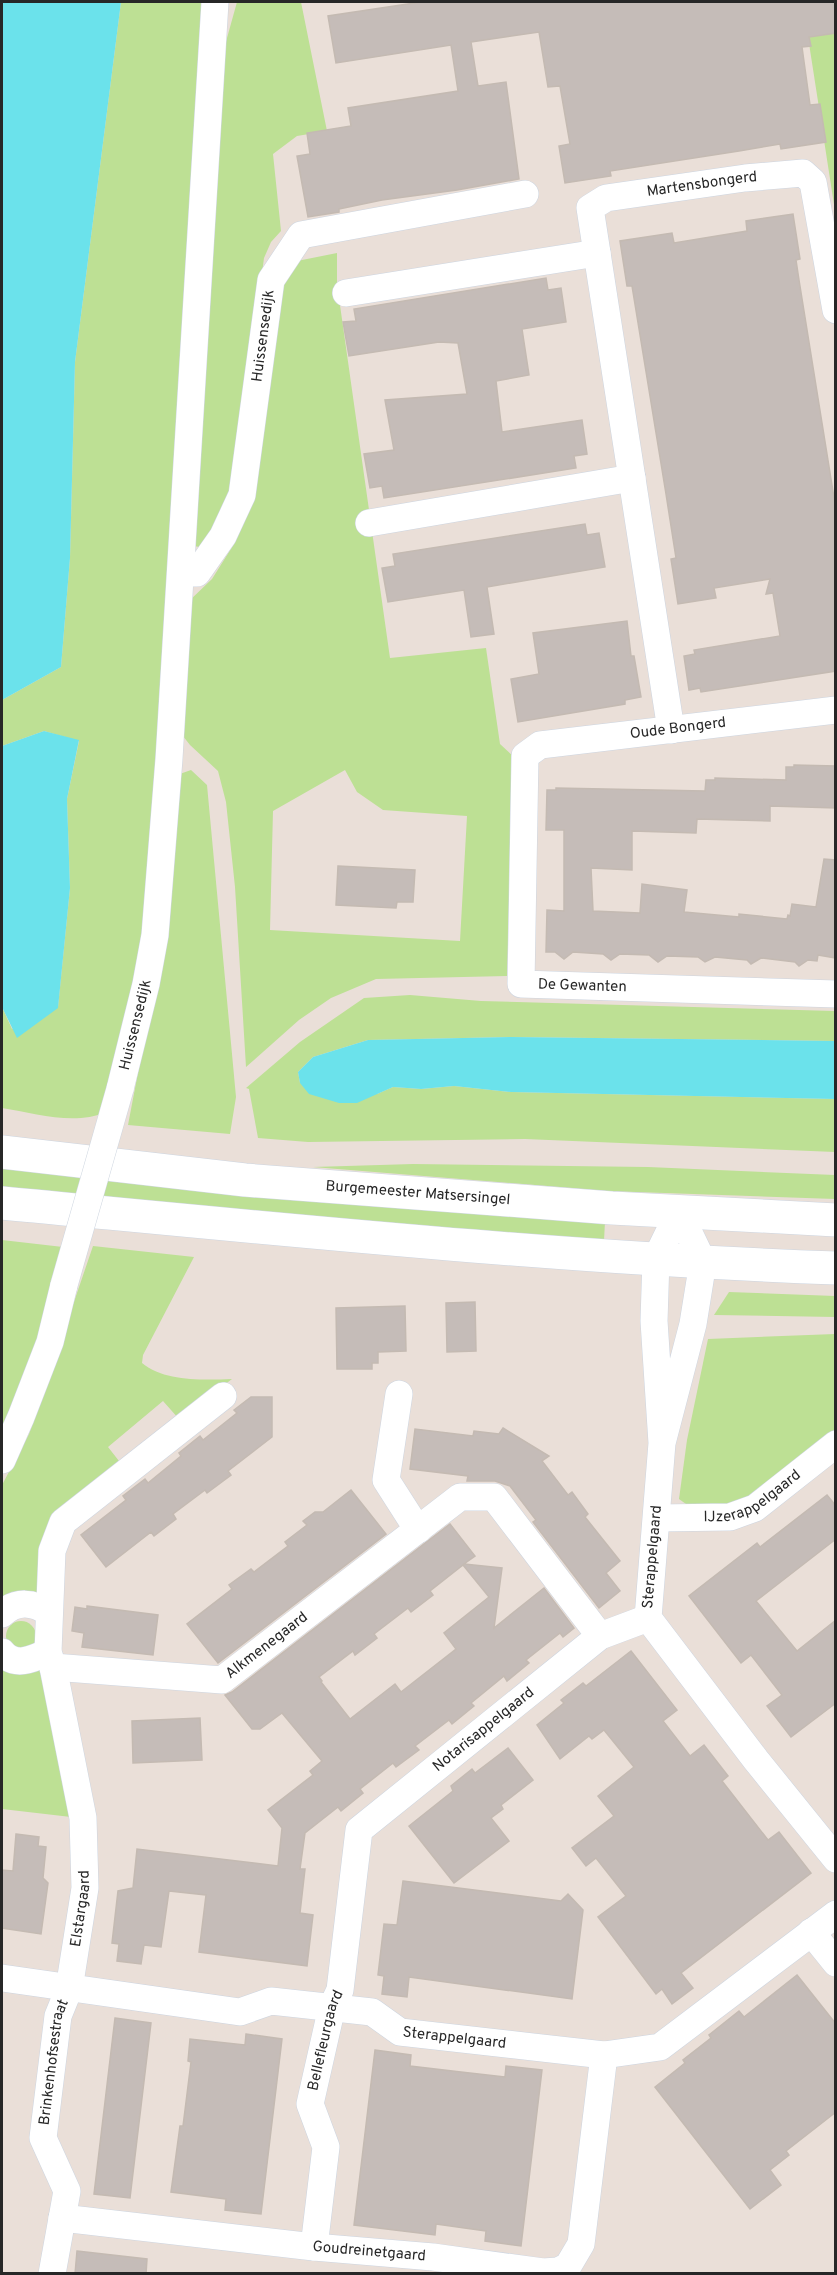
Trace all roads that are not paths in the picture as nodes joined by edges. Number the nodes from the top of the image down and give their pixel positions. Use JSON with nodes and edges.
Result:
{"nodes":[{"id":1,"x":214,"y":2,"type":"edge"},
{"id":2,"x":525,"y":194,"type":"dead end"},
{"id":3,"x":828,"y":227,"type":"edge"},
{"id":4,"x":597,"y":253,"type":"junction"},
{"id":5,"x":346,"y":293,"type":"dead end"},
{"id":6,"x":836,"y":310,"type":"edge"},
{"id":7,"x":632,"y":478,"type":"junction"},
{"id":8,"x":369,"y":523,"type":"dead end"},
{"id":9,"x":181,"y":573,"type":"junction"},
{"id":10,"x":836,"y":710,"type":"edge"},
{"id":11,"x":671,"y":730,"type":"junction"},
{"id":12,"x":525,"y":756,"type":"joint"},
{"id":13,"x":836,"y":994,"type":"edge"},
{"id":14,"x":2,"y":1152,"type":"edge"},
{"id":15,"x":2,"y":1203,"type":"edge"},
{"id":16,"x":679,"y":1212,"type":"junction"},
{"id":17,"x":836,"y":1220,"type":"edge"},
{"id":18,"x":656,"y":1260,"type":"junction"},
{"id":19,"x":704,"y":1262,"type":"junction"},
{"id":20,"x":836,"y":1268,"type":"edge"},
{"id":21,"x":399,"y":1394,"type":"dead end"},
{"id":22,"x":223,"y":1396,"type":"dead end"},
{"id":23,"x":663,"y":1443,"type":"junction"},
{"id":24,"x":836,"y":1444,"type":"edge"},
{"id":25,"x":2,"y":1460,"type":"edge"},
{"id":26,"x":657,"y":1518,"type":"junction"},
{"id":27,"x":418,"y":1530,"type":"junction"},
{"id":28,"x":50,"y":1613,"type":"junction"},
{"id":29,"x":2,"y":1614,"type":"edge"},
{"id":30,"x":648,"y":1618,"type":"junction"},
{"id":31,"x":600,"y":1635,"type":"junction"},
{"id":32,"x":2,"y":1652,"type":"edge"},
{"id":33,"x":51,"y":1659,"type":"junction"},
{"id":34,"x":836,"y":1859,"type":"edge"},
{"id":35,"x":354,"y":1869,"type":"joint"},
{"id":36,"x":836,"y":1914,"type":"edge"},
{"id":37,"x":811,"y":1932,"type":"junction"},
{"id":38,"x":836,"y":1963,"type":"edge"},
{"id":39,"x":2,"y":1978,"type":"edge"},
{"id":40,"x":69,"y":1989,"type":"junction"},
{"id":41,"x":332,"y":2007,"type":"junction"},
{"id":42,"x":603,"y":2055,"type":"junction"},
{"id":43,"x":62,"y":2218,"type":"junction"},
{"id":44,"x":314,"y":2247,"type":"junction"},
{"id":45,"x":52,"y":2274,"type":"edge"}],
"edges":[{"from":1,"to":9,"type":"street","name":"Huissensedijk"},
{"from":2,"to":9,"type":"street","name":"Huissensedijk"},
{"from":3,"to":4,"type":"street","name":"Martensbongerd"},
{"from":3,"to":6,"type":"street","name":"Martensbongerd"},
{"from":4,"to":5,"type":"street"},
{"from":4,"to":7,"type":"street","name":"Martensbongerd"},
{"from":7,"to":8,"type":"street"},
{"from":7,"to":11,"type":"street","name":"Martensbongerd"},
{"from":9,"to":25,"type":"street","name":"Huissensedijk","bridge":true},
{"from":10,"to":11,"type":"street","name":"Oude Bongerd"},
{"from":11,"to":12,"type":"street","name":"Oude Bongerd"},
{"from":12,"to":13,"type":"street","name":"De Gewanten"},
{"from":14,"to":16,"type":"main road","name":"Burgemeester Matsersingel"},
{"from":15,"to":18,"type":"main road"},
{"from":16,"to":17,"type":"main road","name":"Burgemeester Matsersingel"},
{"from":16,"to":18,"type":"street","name":"Sterappelgaard"},
{"from":16,"to":19,"type":"street"},
{"from":18,"to":19,"type":"main road"},
{"from":18,"to":23,"type":"street","name":"Sterappelgaard"},
{"from":19,"to":20,"type":"main road"},
{"from":19,"to":23,"type":"street","name":"Sterappelgaard"},
{"from":21,"to":27,"type":"street"},
{"from":22,"to":28,"type":"street"},
{"from":23,"to":26,"type":"street","name":"Sterappelgaard"},
{"from":24,"to":26,"type":"street","name":"IJzerappelgaard"},
{"from":26,"to":30,"type":"street","name":"Sterappelgaard"},
{"from":27,"to":31,"type":"street","name":"Alkmenegaard"},
{"from":27,"to":33,"type":"street","name":"Alkmenegaard"},
{"from":28,"to":29,"type":"street"},
{"from":28,"to":33,"type":"street"},
{"from":30,"to":31,"type":"street","name":"Notarisappelgaard"},
{"from":30,"to":34,"type":"street","name":"Sterappelgaard"},
{"from":31,"to":35,"type":"street","name":"Notarisappelgaard"},
{"from":32,"to":33,"type":"street","name":"Alkmenegaard"},
{"from":33,"to":40,"type":"street","name":"Elstargaard"},
{"from":35,"to":41,"type":"street","name":"Bellefleurgaard"},
{"from":36,"to":37,"type":"street","name":"Sterappelgaard"},
{"from":37,"to":38,"type":"street"},
{"from":37,"to":42,"type":"street","name":"Sterappelgaard"},
{"from":39,"to":40,"type":"street","name":"Sterappelgaard"},
{"from":40,"to":41,"type":"street","name":"Sterappelgaard"},
{"from":40,"to":43,"type":"street","name":"Brinkenhofsestraat"},
{"from":41,"to":42,"type":"street","name":"Sterappelgaard"},
{"from":41,"to":44,"type":"street","name":"Bellefleurgaard"},
{"from":42,"to":44,"type":"street","name":"Goudreinetgaard"},
{"from":43,"to":44,"type":"street","name":"Goudreinetgaard"},
{"from":43,"to":45,"type":"street","name":"Brinkenhofsestraat"}]}
